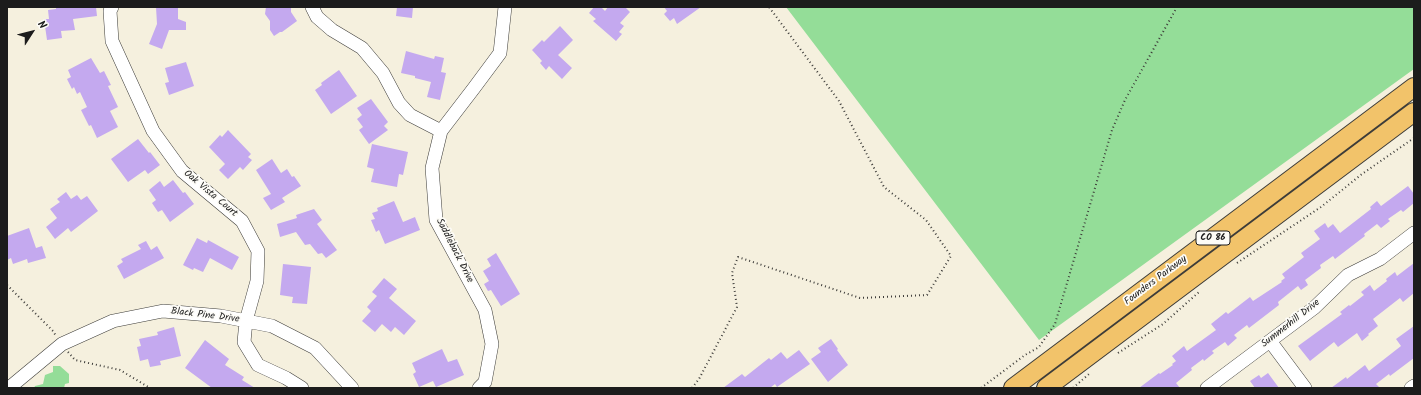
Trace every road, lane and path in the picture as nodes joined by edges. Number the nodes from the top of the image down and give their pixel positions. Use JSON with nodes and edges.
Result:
{"nodes":[{"id":1,"x":112,"y":7,"type":"edge"},
{"id":2,"x":312,"y":7,"type":"edge"},
{"id":3,"x":505,"y":7,"type":"edge"},
{"id":4,"x":768,"y":7,"type":"edge"},
{"id":5,"x":1177,"y":7,"type":"edge"},
{"id":6,"x":1414,"y":88,"type":"edge"},
{"id":7,"x":1414,"y":112,"type":"edge"},
{"id":8,"x":441,"y":131,"type":"junction"},
{"id":9,"x":1414,"y":138,"type":"edge"},
{"id":10,"x":1414,"y":233,"type":"edge"},
{"id":11,"x":1236,"y":264,"type":"dead end"},
{"id":12,"x":1199,"y":291,"type":"dead end"},
{"id":13,"x":246,"y":321,"type":"junction"},
{"id":14,"x":1270,"y":341,"type":"junction"},
{"id":15,"x":1115,"y":354,"type":"dead end"},
{"id":16,"x":1094,"y":370,"type":"dead end"},
{"id":17,"x":1414,"y":386,"type":"edge"},
{"id":18,"x":10,"y":388,"type":"edge"},
{"id":19,"x":302,"y":388,"type":"edge"},
{"id":20,"x":352,"y":388,"type":"edge"},
{"id":21,"x":479,"y":388,"type":"edge"},
{"id":22,"x":692,"y":388,"type":"edge"},
{"id":23,"x":981,"y":388,"type":"edge"},
{"id":24,"x":1013,"y":388,"type":"edge"},
{"id":25,"x":1046,"y":388,"type":"edge"},
{"id":26,"x":1073,"y":388,"type":"edge"},
{"id":27,"x":1207,"y":388,"type":"edge"},
{"id":28,"x":1305,"y":388,"type":"edge"},
{"id":29,"x":1411,"y":388,"type":"edge"}],
"edges":[{"from":1,"to":13,"type":"street","name":"Oak Vista Court"},
{"from":2,"to":8,"type":"street"},
{"from":3,"to":8,"type":"street","name":"Saddleback Drive"},
{"from":4,"to":22,"type":"path"},
{"from":5,"to":23,"type":"path"},
{"from":6,"to":24,"type":"highway","name":"Founders Parkway","number":"CO 86"},
{"from":7,"to":25,"type":"highway","name":"Founders Parkway","number":"CO 86"},
{"from":8,"to":21,"type":"street","name":"Saddleback Drive"},
{"from":9,"to":11,"type":"path"},
{"from":10,"to":14,"type":"street","name":"Summerhill Drive"},
{"from":12,"to":15,"type":"path"},
{"from":13,"to":18,"type":"street","name":"Black Pine Drive"},
{"from":13,"to":19,"type":"street","name":"Oak Vista Court"},
{"from":13,"to":20,"type":"street","name":"Black Pine Drive"},
{"from":14,"to":27,"type":"street","name":"Summerhill Drive"},
{"from":14,"to":28,"type":"street"},
{"from":16,"to":26,"type":"path"},
{"from":17,"to":29,"type":"street"}]}
